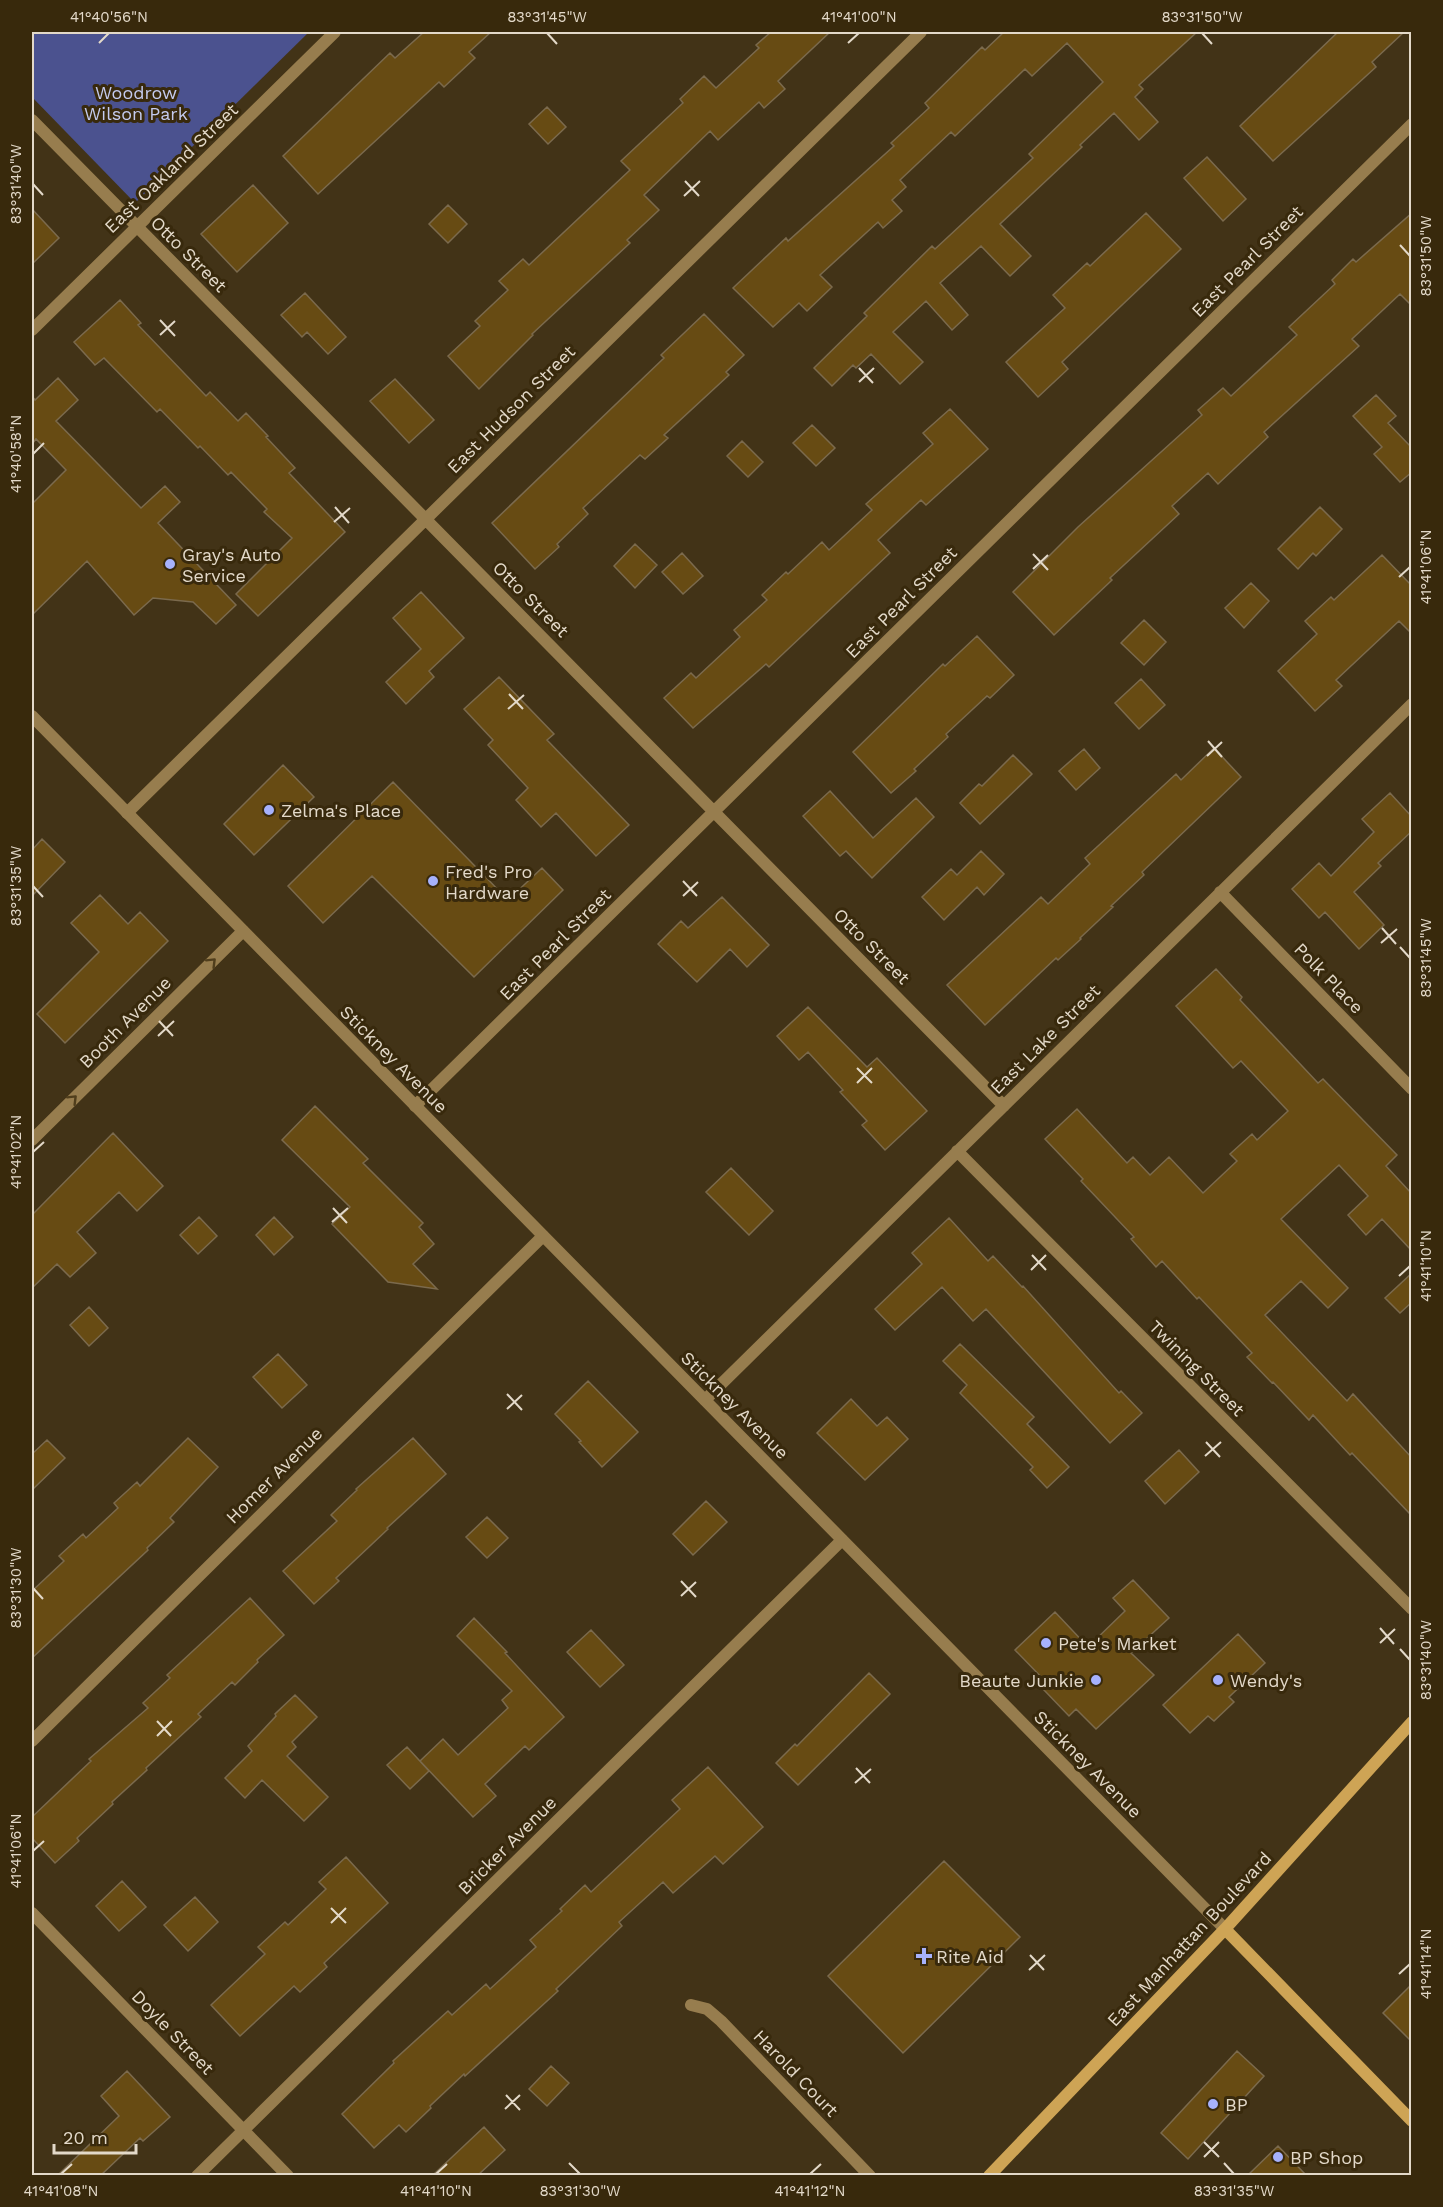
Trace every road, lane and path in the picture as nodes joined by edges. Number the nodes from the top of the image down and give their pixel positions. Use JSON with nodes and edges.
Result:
{"nodes":[{"id":1,"x":335,"y":32,"type":"edge"},
{"id":2,"x":921,"y":32,"type":"edge"},
{"id":3,"x":32,"y":120,"type":"edge"},
{"id":4,"x":1412,"y":124,"type":"edge"},
{"id":5,"x":137,"y":227,"type":"junction"},
{"id":6,"x":32,"y":330,"type":"edge"},
{"id":7,"x":426,"y":518,"type":"junction"},
{"id":8,"x":1412,"y":704,"type":"edge"},
{"id":9,"x":32,"y":716,"type":"edge"},
{"id":10,"x":714,"y":811,"type":"junction"},
{"id":11,"x":127,"y":813,"type":"junction"},
{"id":12,"x":1220,"y":892,"type":"junction"},
{"id":13,"x":243,"y":931,"type":"junction"},
{"id":14,"x":1412,"y":1089,"type":"edge"},
{"id":15,"x":416,"y":1106,"type":"junction"},
{"id":16,"x":1004,"y":1106,"type":"junction"},
{"id":17,"x":32,"y":1140,"type":"edge"},
{"id":18,"x":957,"y":1151,"type":"junction"},
{"id":19,"x":543,"y":1236,"type":"junction"},
{"id":20,"x":705,"y":1400,"type":"junction"},
{"id":21,"x":842,"y":1540,"type":"junction"},
{"id":22,"x":1412,"y":1609,"type":"edge"},
{"id":23,"x":1412,"y":1722,"type":"edge"},
{"id":24,"x":32,"y":1741,"type":"edge"},
{"id":25,"x":32,"y":1913,"type":"edge"},
{"id":26,"x":1225,"y":1929,"type":"junction"},
{"id":27,"x":691,"y":2005,"type":"dead end"},
{"id":28,"x":1412,"y":2121,"type":"edge"},
{"id":29,"x":243,"y":2130,"type":"junction"},
{"id":30,"x":197,"y":2175,"type":"edge"},
{"id":31,"x":288,"y":2175,"type":"edge"},
{"id":32,"x":870,"y":2175,"type":"edge"},
{"id":33,"x":989,"y":2175,"type":"edge"}],
"edges":[{"from":1,"to":5,"type":"street","name":"East Oakland Street"},
{"from":2,"to":7,"type":"street","name":"East Hudson Street"},
{"from":3,"to":5,"type":"street","name":"Otto Street"},
{"from":4,"to":10,"type":"street","name":"East Pearl Street"},
{"from":5,"to":6,"type":"street","name":"East Oakland Street"},
{"from":5,"to":7,"type":"street","name":"Otto Street"},
{"from":7,"to":10,"type":"street","name":"Otto Street"},
{"from":7,"to":11,"type":"street","name":"East Hudson Street"},
{"from":8,"to":12,"type":"street","name":"East Lake Street"},
{"from":9,"to":11,"type":"street","name":"Stickney Avenue"},
{"from":10,"to":15,"type":"street","name":"East Pearl Street"},
{"from":10,"to":16,"type":"street","name":"Otto Street"},
{"from":11,"to":13,"type":"street","name":"Stickney Avenue"},
{"from":12,"to":14,"type":"street","name":"Polk Place"},
{"from":12,"to":16,"type":"street","name":"East Lake Street"},
{"from":13,"to":15,"type":"street","name":"Stickney Avenue"},
{"from":17,"to":13,"type":"street","name":"Booth Avenue","one_way":true},
{"from":15,"to":19,"type":"street","name":"Stickney Avenue"},
{"from":16,"to":18,"type":"street","name":"East Lake Street"},
{"from":18,"to":20,"type":"street","name":"East Lake Street"},
{"from":18,"to":22,"type":"street","name":"Twining Street"},
{"from":19,"to":20,"type":"street","name":"Stickney Avenue"},
{"from":19,"to":24,"type":"street","name":"Homer Avenue"},
{"from":20,"to":21,"type":"street","name":"Stickney Avenue"},
{"from":21,"to":26,"type":"street","name":"Stickney Avenue"},
{"from":21,"to":29,"type":"street","name":"Bricker Avenue"},
{"from":23,"to":26,"type":"main road","name":"East Manhattan Boulevard"},
{"from":25,"to":29,"type":"street","name":"Doyle Street"},
{"from":26,"to":28,"type":"main road","name":"Stickney Avenue"},
{"from":26,"to":33,"type":"main road","name":"East Manhattan Boulevard"},
{"from":27,"to":32,"type":"street","name":"Harold Court"},
{"from":29,"to":30,"type":"street","name":"Bricker Avenue"},
{"from":29,"to":31,"type":"street","name":"Doyle Street"}]}
